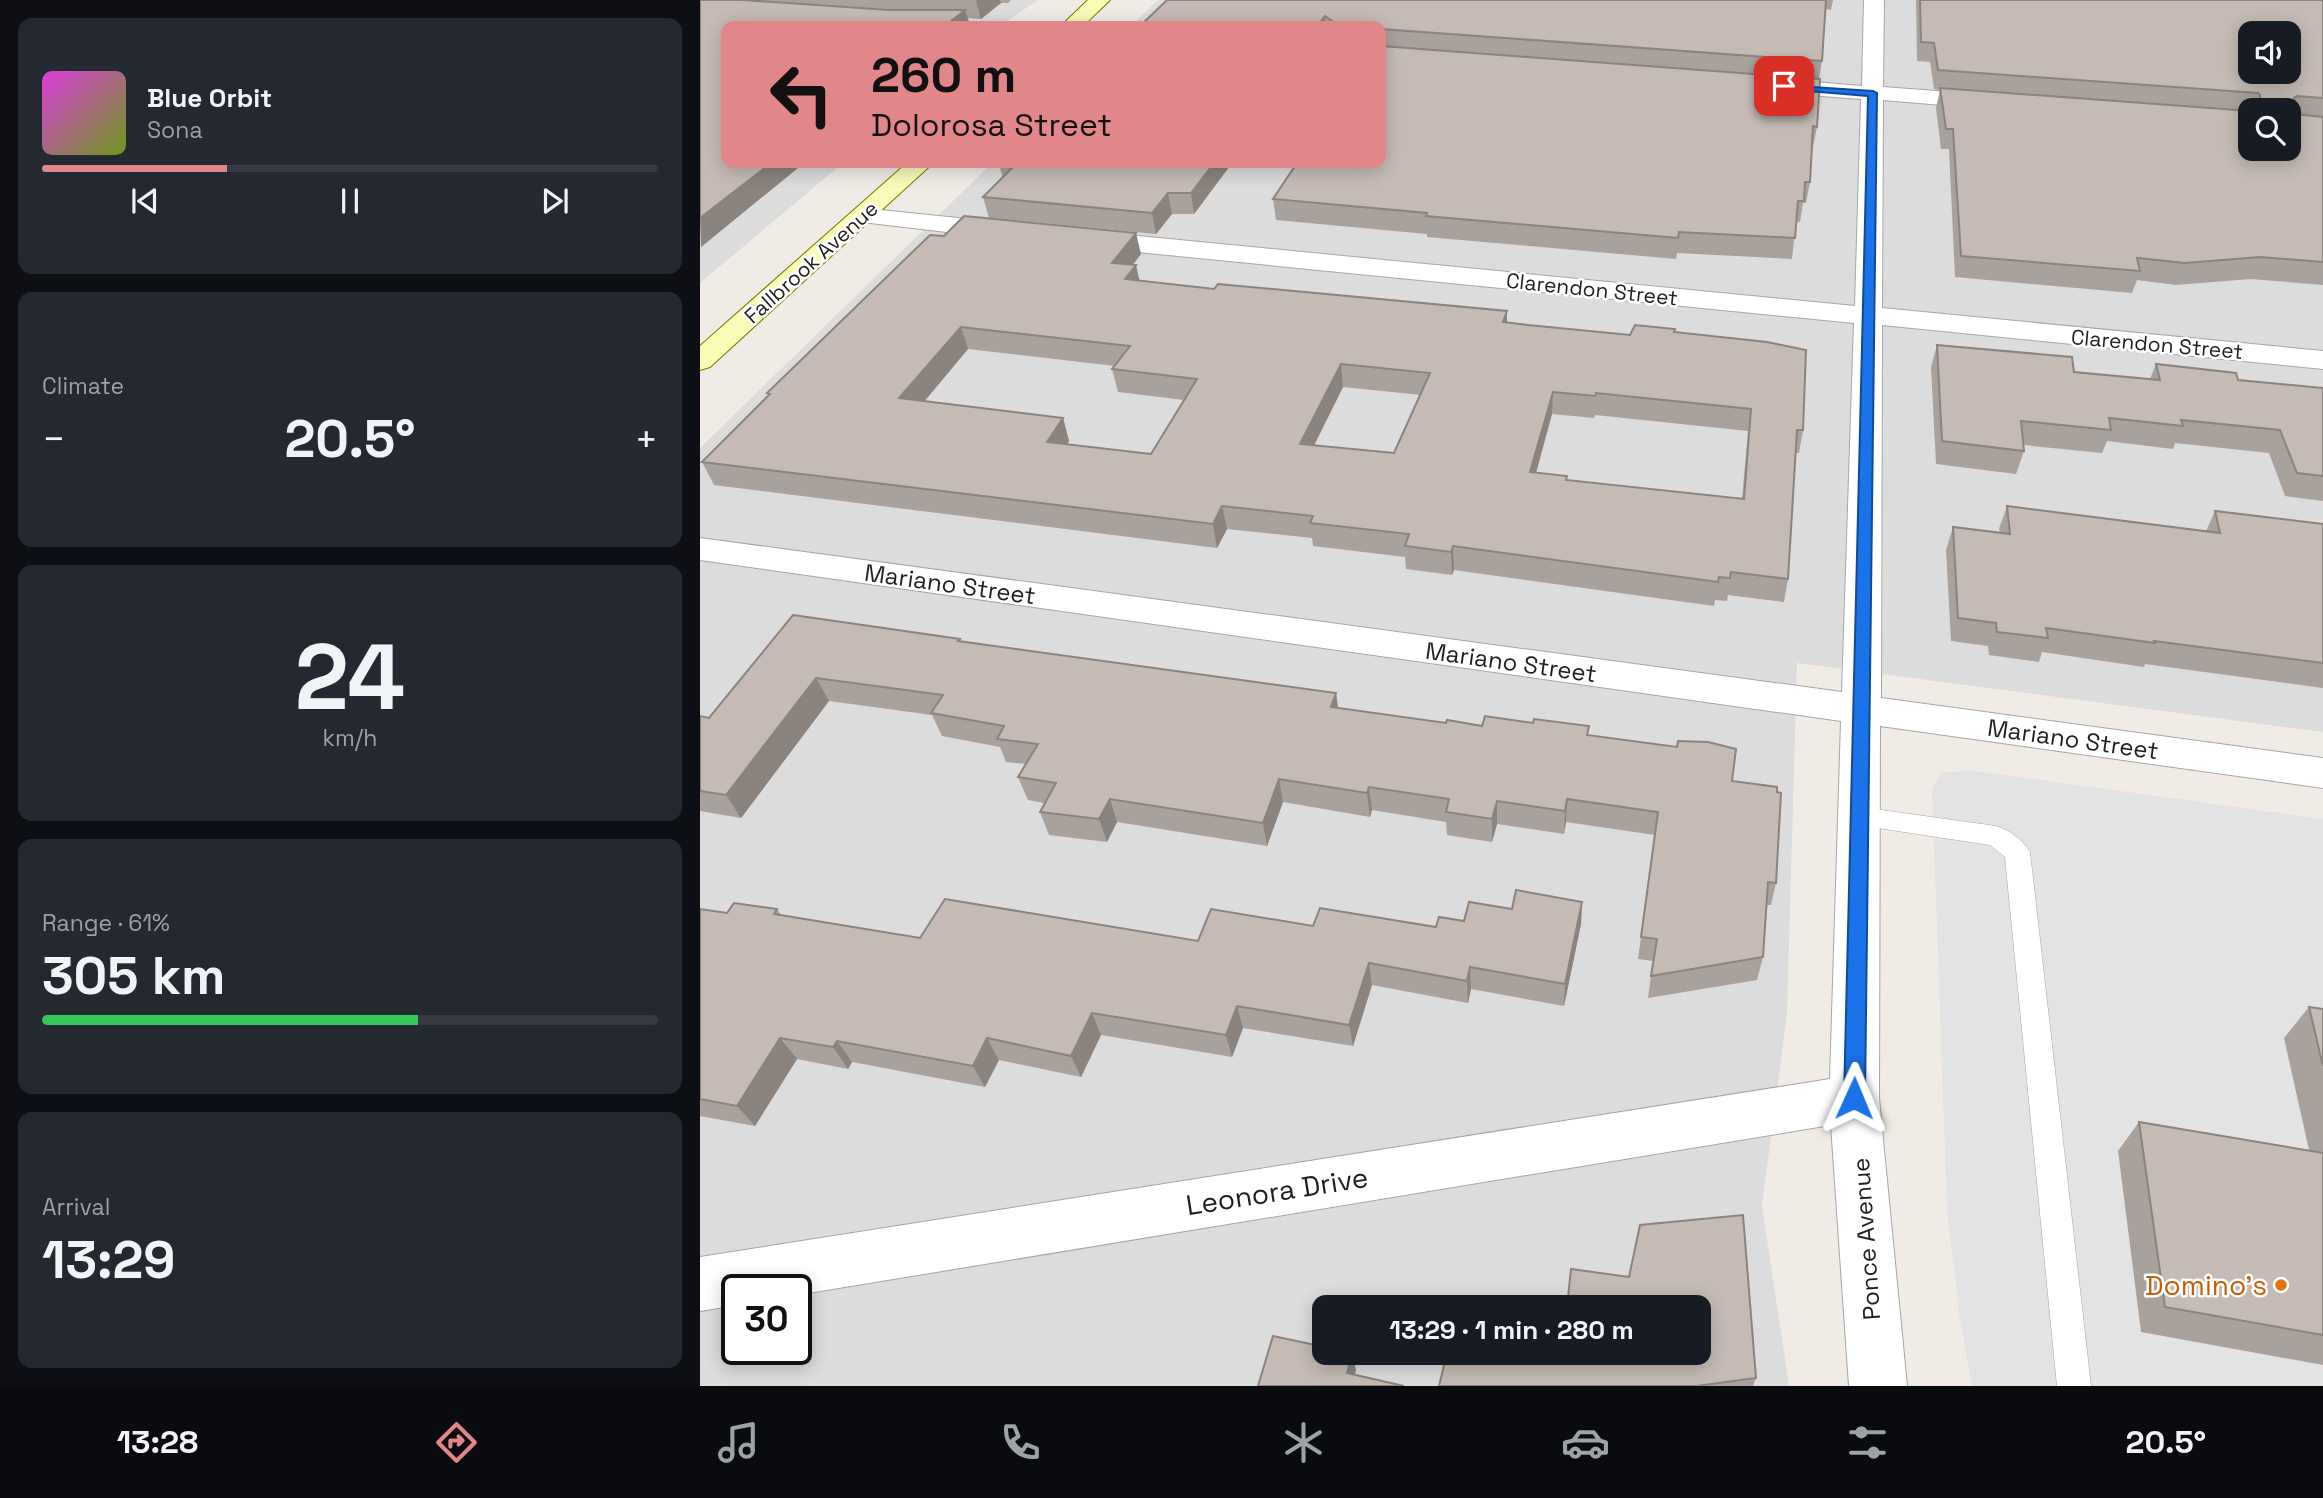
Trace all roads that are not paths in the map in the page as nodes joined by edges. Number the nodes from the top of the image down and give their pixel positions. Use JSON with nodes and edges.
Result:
{"nodes":[{"id":1,"x":1100,"y":0,"type":"edge"},
{"id":2,"x":1874,"y":0,"type":"edge"},
{"id":3,"x":1077,"y":21,"type":"edge"},
{"id":4,"x":1741,"y":83,"type":"edge"},
{"id":5,"x":1873,"y":93,"type":"junction"},
{"id":6,"x":2007,"y":104,"type":"edge"},
{"id":7,"x":915,"y":168,"type":"edge"},
{"id":8,"x":862,"y":216,"type":"junction"},
{"id":9,"x":1028,"y":233,"type":"edge"},
{"id":10,"x":1055,"y":236,"type":"edge"},
{"id":11,"x":1869,"y":316,"type":"junction"},
{"id":12,"x":2323,"y":360,"type":"edge"},
{"id":13,"x":700,"y":361,"type":"edge"},
{"id":14,"x":700,"y":549,"type":"edge"},
{"id":15,"x":1862,"y":710,"type":"junction"},
{"id":16,"x":2323,"y":773,"type":"edge"},
{"id":17,"x":1860,"y":817,"type":"junction"},
{"id":18,"x":1854,"y":1098,"type":"junction"},
{"id":19,"x":700,"y":1284,"type":"edge"},
{"id":20,"x":1878,"y":1386,"type":"edge"},
{"id":21,"x":2074,"y":1386,"type":"edge"}],
"edges":[{"from":1,"to":3,"type":"main road"},
{"from":2,"to":5,"type":"street","name":"Ponce Avenue"},
{"from":4,"to":5,"type":"street"},
{"from":5,"to":6,"type":"street"},
{"from":5,"to":11,"type":"street","name":"Ponce Avenue"},
{"from":7,"to":8,"type":"main road","name":"Fallbrook Avenue"},
{"from":8,"to":9,"type":"street"},
{"from":8,"to":13,"type":"main road","name":"Fallbrook Avenue"},
{"from":10,"to":11,"type":"street","name":"Clarendon Street"},
{"from":11,"to":12,"type":"street","name":"Clarendon Street"},
{"from":11,"to":15,"type":"street","name":"Ponce Avenue"},
{"from":14,"to":15,"type":"street","name":"Mariano Street"},
{"from":15,"to":16,"type":"street","name":"Mariano Street"},
{"from":15,"to":17,"type":"street","name":"Ponce Avenue"},
{"from":17,"to":18,"type":"street","name":"Ponce Avenue"},
{"from":17,"to":21,"type":"lane"},
{"from":18,"to":19,"type":"street","name":"Leonora Drive"},
{"from":18,"to":20,"type":"street","name":"Ponce Avenue"}]}
